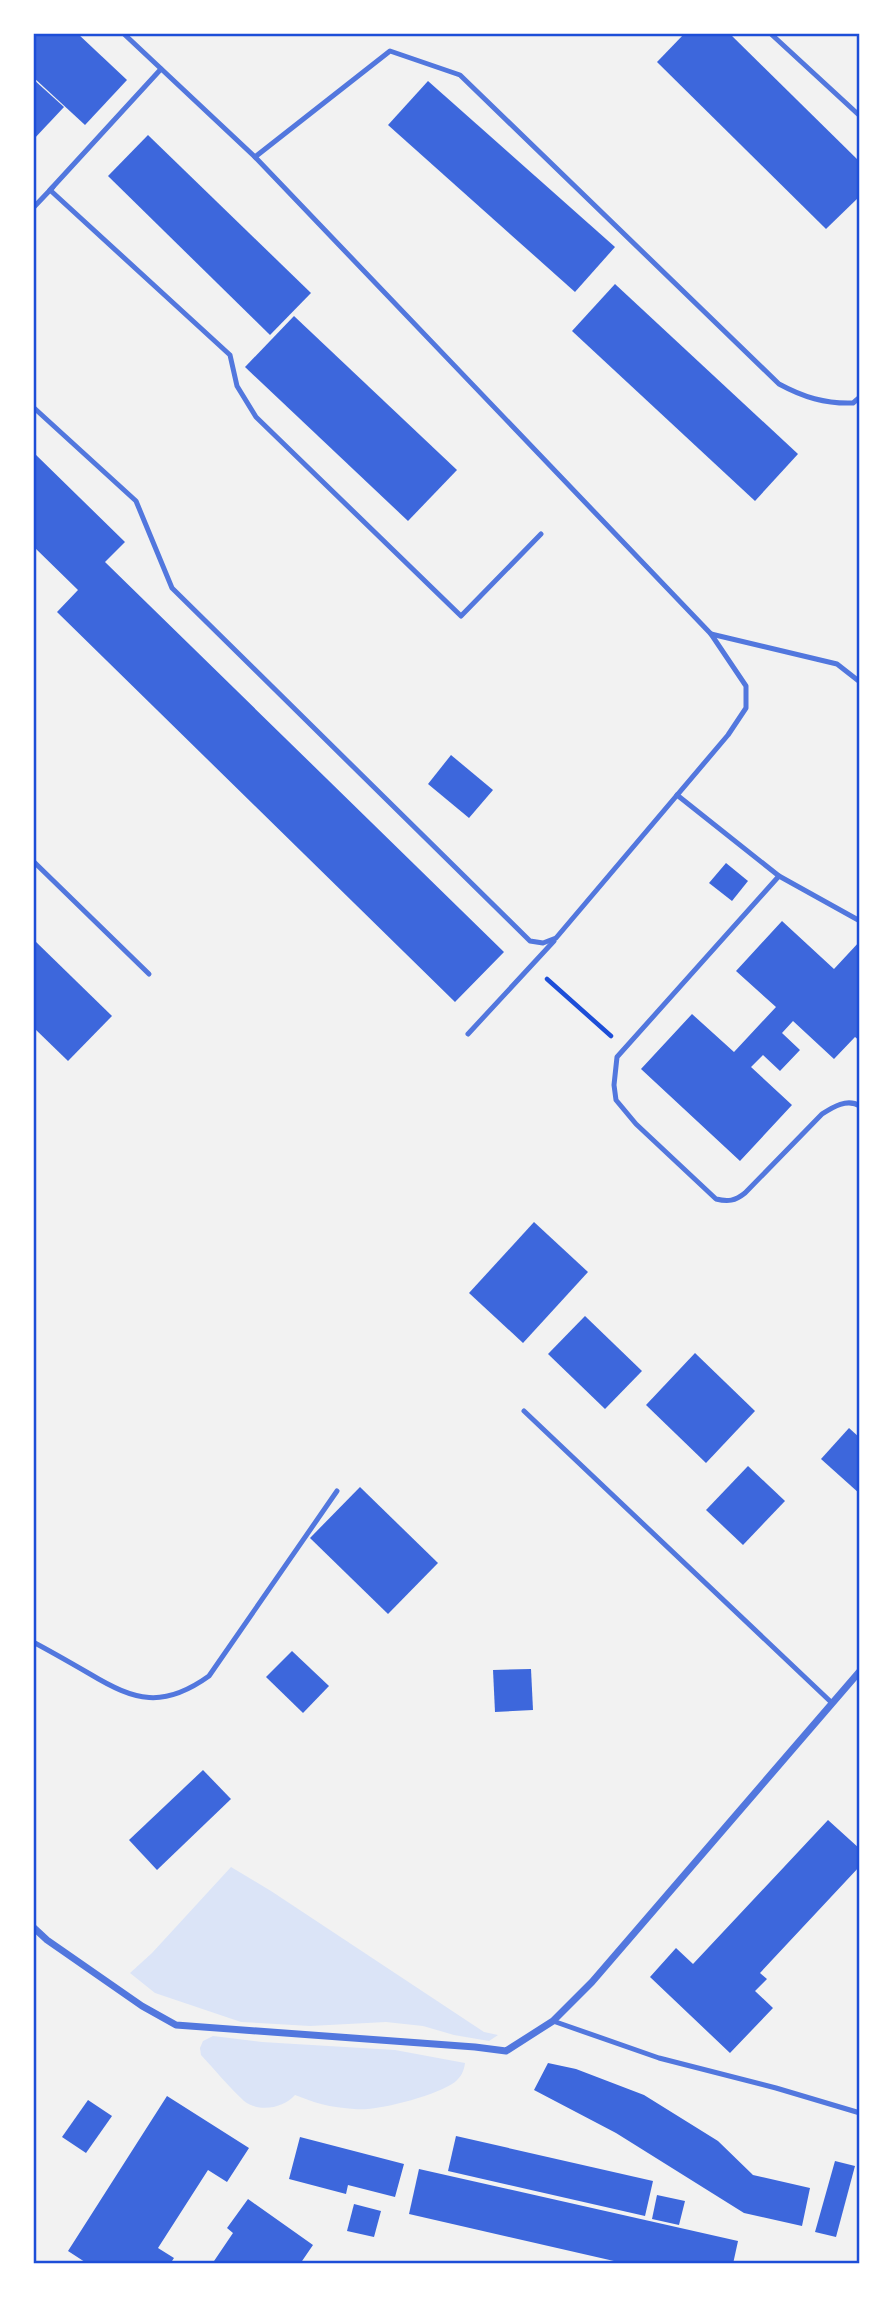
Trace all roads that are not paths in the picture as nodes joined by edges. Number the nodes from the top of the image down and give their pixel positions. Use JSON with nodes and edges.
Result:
{"nodes":[{"id":1,"x":123,"y":33,"type":"edge"},
{"id":2,"x":770,"y":33,"type":"edge"},
{"id":3,"x":161,"y":69,"type":"junction"},
{"id":4,"x":860,"y":116,"type":"edge"},
{"id":5,"x":255,"y":157,"type":"junction"},
{"id":6,"x":50,"y":190,"type":"junction"},
{"id":7,"x":33,"y":208,"type":"edge"},
{"id":8,"x":860,"y":397,"type":"edge"},
{"id":9,"x":33,"y":407,"type":"edge"},
{"id":10,"x":541,"y":534,"type":"dead end"},
{"id":11,"x":711,"y":634,"type":"junction"},
{"id":12,"x":860,"y":682,"type":"edge"},
{"id":13,"x":677,"y":795,"type":"junction"},
{"id":14,"x":33,"y":861,"type":"edge"},
{"id":15,"x":779,"y":876,"type":"junction"},
{"id":16,"x":860,"y":921,"type":"edge"},
{"id":17,"x":556,"y":938,"type":"junction"},
{"id":18,"x":149,"y":974,"type":"dead end"},
{"id":19,"x":468,"y":1034,"type":"dead end"},
{"id":20,"x":860,"y":1106,"type":"edge"},
{"id":21,"x":524,"y":1411,"type":"dead end"},
{"id":22,"x":337,"y":1490,"type":"dead end"},
{"id":23,"x":33,"y":1642,"type":"edge"},
{"id":24,"x":860,"y":1671,"type":"edge"},
{"id":25,"x":832,"y":1703,"type":"junction"},
{"id":26,"x":33,"y":1927,"type":"edge"},
{"id":27,"x":553,"y":2021,"type":"junction"},
{"id":28,"x":860,"y":2113,"type":"edge"}],
"edges":[{"from":1,"to":3,"type":"lane"},
{"from":2,"to":4,"type":"lane"},
{"from":3,"to":5,"type":"lane"},
{"from":3,"to":6,"type":"lane"},
{"from":5,"to":8,"type":"lane"},
{"from":5,"to":11,"type":"lane"},
{"from":6,"to":7,"type":"lane"},
{"from":6,"to":10,"type":"lane"},
{"from":9,"to":17,"type":"lane"},
{"from":11,"to":12,"type":"lane"},
{"from":11,"to":13,"type":"lane"},
{"from":13,"to":15,"type":"lane"},
{"from":13,"to":17,"type":"lane"},
{"from":14,"to":18,"type":"lane"},
{"from":15,"to":16,"type":"lane"},
{"from":15,"to":20,"type":"lane"},
{"from":17,"to":19,"type":"lane"},
{"from":21,"to":25,"type":"lane"},
{"from":22,"to":23,"type":"lane"},
{"from":24,"to":25,"type":"street"},
{"from":25,"to":27,"type":"street"},
{"from":26,"to":27,"type":"street"},
{"from":27,"to":28,"type":"lane"}]}
